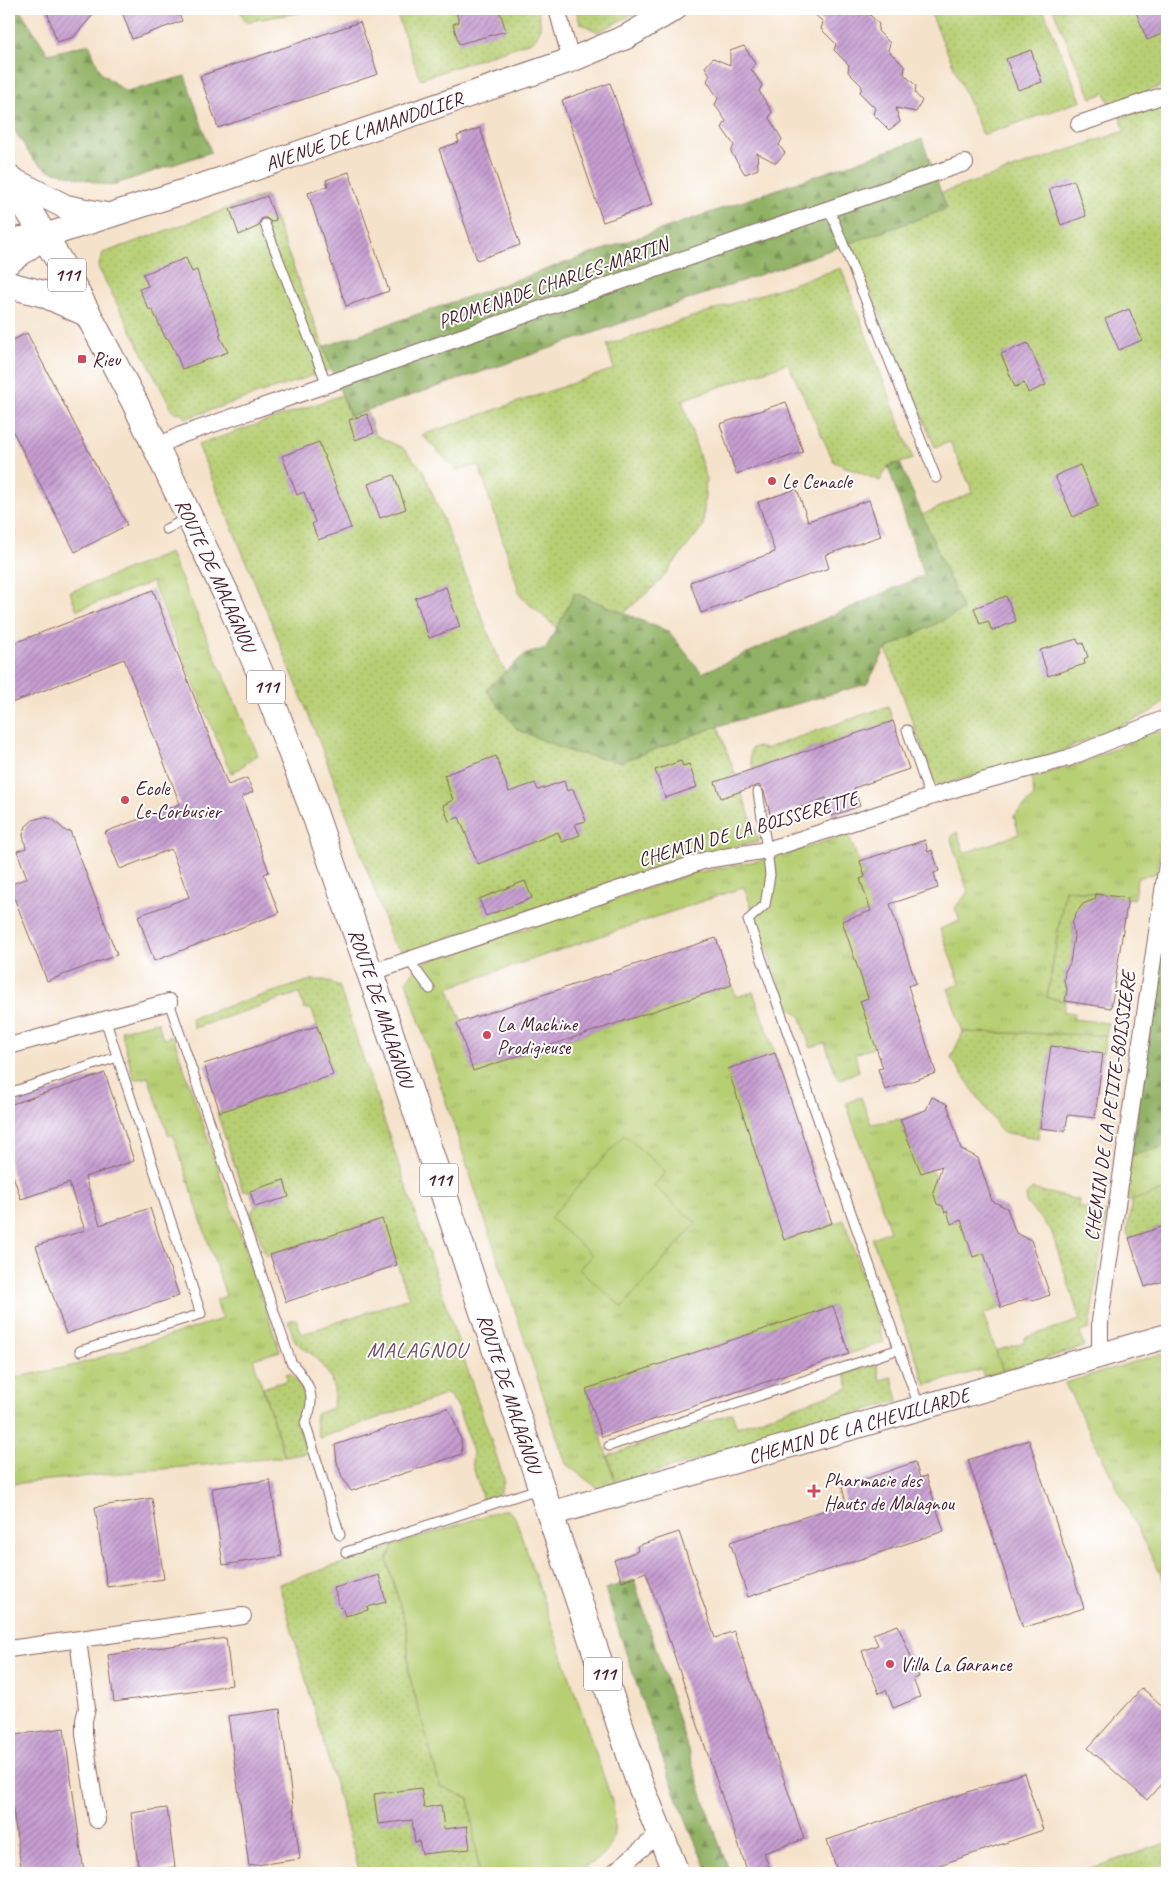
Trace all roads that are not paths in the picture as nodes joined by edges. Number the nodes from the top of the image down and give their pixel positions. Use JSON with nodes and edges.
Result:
{"nodes":[{"id":1,"x":557,"y":9,"type":"edge"},
{"id":2,"x":674,"y":9,"type":"edge"},
{"id":3,"x":571,"y":60,"type":"junction"},
{"id":4,"x":1167,"y":94,"type":"edge"},
{"id":5,"x":1079,"y":124,"type":"dead end"},
{"id":6,"x":965,"y":163,"type":"dead end"},
{"id":7,"x":9,"y":178,"type":"edge"},
{"id":8,"x":829,"y":208,"type":"junction"},
{"id":9,"x":108,"y":216,"type":"junction"},
{"id":10,"x":265,"y":224,"type":"dead end"},
{"id":11,"x":45,"y":236,"type":"junction"},
{"id":12,"x":9,"y":242,"type":"edge"},
{"id":13,"x":9,"y":262,"type":"edge"},
{"id":14,"x":9,"y":285,"type":"edge"},
{"id":15,"x":88,"y":314,"type":"junction"},
{"id":16,"x":328,"y":385,"type":"junction"},
{"id":17,"x":156,"y":447,"type":"junction"},
{"id":18,"x":936,"y":478,"type":"dead end"},
{"id":19,"x":190,"y":517,"type":"junction"},
{"id":20,"x":166,"y":529,"type":"dead end"},
{"id":21,"x":1167,"y":720,"type":"edge"},
{"id":22,"x":907,"y":730,"type":"dead end"},
{"id":23,"x":758,"y":792,"type":"dead end"},
{"id":24,"x":930,"y":797,"type":"junction"},
{"id":25,"x":768,"y":850,"type":"junction"},
{"id":26,"x":1167,"y":864,"type":"edge"},
{"id":27,"x":408,"y":959,"type":"junction"},
{"id":28,"x":370,"y":973,"type":"junction"},
{"id":29,"x":430,"y":989,"type":"dead end"},
{"id":30,"x":169,"y":1002,"type":"joint"},
{"id":31,"x":105,"y":1019,"type":"junction"},
{"id":32,"x":9,"y":1046,"type":"edge"},
{"id":33,"x":117,"y":1057,"type":"junction"},
{"id":34,"x":9,"y":1093,"type":"edge"},
{"id":35,"x":1167,"y":1336,"type":"edge"},
{"id":36,"x":900,"y":1349,"type":"junction"},
{"id":37,"x":80,"y":1351,"type":"dead end"},
{"id":38,"x":1100,"y":1355,"type":"junction"},
{"id":39,"x":920,"y":1408,"type":"junction"},
{"id":40,"x":609,"y":1446,"type":"dead end"},
{"id":41,"x":542,"y":1488,"type":"junction"},
{"id":42,"x":550,"y":1514,"type":"junction"},
{"id":43,"x":340,"y":1535,"type":"dead end"},
{"id":44,"x":346,"y":1552,"type":"dead end"},
{"id":45,"x":243,"y":1616,"type":"dead end"},
{"id":46,"x":78,"y":1640,"type":"junction"},
{"id":47,"x":9,"y":1649,"type":"edge"},
{"id":48,"x":98,"y":1820,"type":"dead end"},
{"id":49,"x":659,"y":1834,"type":"junction"},
{"id":50,"x":613,"y":1873,"type":"edge"},
{"id":51,"x":676,"y":1873,"type":"edge"}],
"edges":[{"from":1,"to":3,"type":"street"},
{"from":2,"to":3,"type":"main road","name":"AVENUE DE L'AMANDOLIER"},
{"from":3,"to":9,"type":"main road","name":"AVENUE DE L'AMANDOLIER"},
{"from":4,"to":5,"type":"street"},
{"from":6,"to":8,"type":"street","name":"PROMENADE CHARLES-MARTIN"},
{"from":7,"to":9,"type":"main road"},
{"from":7,"to":11,"type":"main road","name":"ROUTE DE MALAGNOU","number":"111"},
{"from":8,"to":16,"type":"street","name":"PROMENADE CHARLES-MARTIN"},
{"from":8,"to":18,"type":"lane"},
{"from":9,"to":11,"type":"main road","name":"AVENUE DE L'AMANDOLIER"},
{"from":10,"to":16,"type":"lane"},
{"from":11,"to":12,"type":"main road"},
{"from":11,"to":13,"type":"main road","name":"AVENUE DE L'AMANDOLIER"},
{"from":11,"to":15,"type":"main road","name":"ROUTE DE MALAGNOU","number":"111"},
{"from":14,"to":15,"type":"main road"},
{"from":15,"to":17,"type":"main road","name":"ROUTE DE MALAGNOU","number":"111"},
{"from":16,"to":17,"type":"street","name":"PROMENADE CHARLES-MARTIN"},
{"from":17,"to":19,"type":"main road","name":"ROUTE DE MALAGNOU","number":"111"},
{"from":19,"to":20,"type":"lane"},
{"from":19,"to":28,"type":"main road","name":"ROUTE DE MALAGNOU","number":"111"},
{"from":21,"to":24,"type":"street","name":"CHEMIN DE LA BOISSERETTE"},
{"from":22,"to":24,"type":"lane"},
{"from":23,"to":25,"type":"lane"},
{"from":24,"to":25,"type":"street","name":"CHEMIN DE LA BOISSERETTE"},
{"from":25,"to":27,"type":"street","name":"CHEMIN DE LA BOISSERETTE"},
{"from":25,"to":36,"type":"lane"},
{"from":26,"to":38,"type":"street","name":"CHEMIN DE LA PETITE-BOISSIÈRE"},
{"from":27,"to":28,"type":"street","name":"CHEMIN DE LA BOISSERETTE"},
{"from":27,"to":29,"type":"lane"},
{"from":28,"to":41,"type":"main road","name":"ROUTE DE MALAGNOU","number":"111"},
{"from":30,"to":31,"type":"street"},
{"from":30,"to":43,"type":"lane"},
{"from":31,"to":32,"type":"street"},
{"from":31,"to":33,"type":"lane"},
{"from":33,"to":34,"type":"lane"},
{"from":33,"to":37,"type":"lane"},
{"from":35,"to":38,"type":"main road","name":"CHEMIN DE LA CHEVILLARDE"},
{"from":36,"to":39,"type":"lane"},
{"from":36,"to":40,"type":"lane"},
{"from":38,"to":39,"type":"main road","name":"CHEMIN DE LA CHEVILLARDE"},
{"from":39,"to":42,"type":"main road","name":"CHEMIN DE LA CHEVILLARDE"},
{"from":41,"to":42,"type":"main road","name":"ROUTE DE MALAGNOU","number":"111"},
{"from":41,"to":44,"type":"lane"},
{"from":42,"to":49,"type":"main road","name":"ROUTE DE MALAGNOU","number":"111"},
{"from":45,"to":46,"type":"street"},
{"from":46,"to":47,"type":"street"},
{"from":46,"to":48,"type":"street"},
{"from":49,"to":50,"type":"street"},
{"from":49,"to":51,"type":"main road","name":"ROUTE DE MALAGNOU","number":"111"}]}
